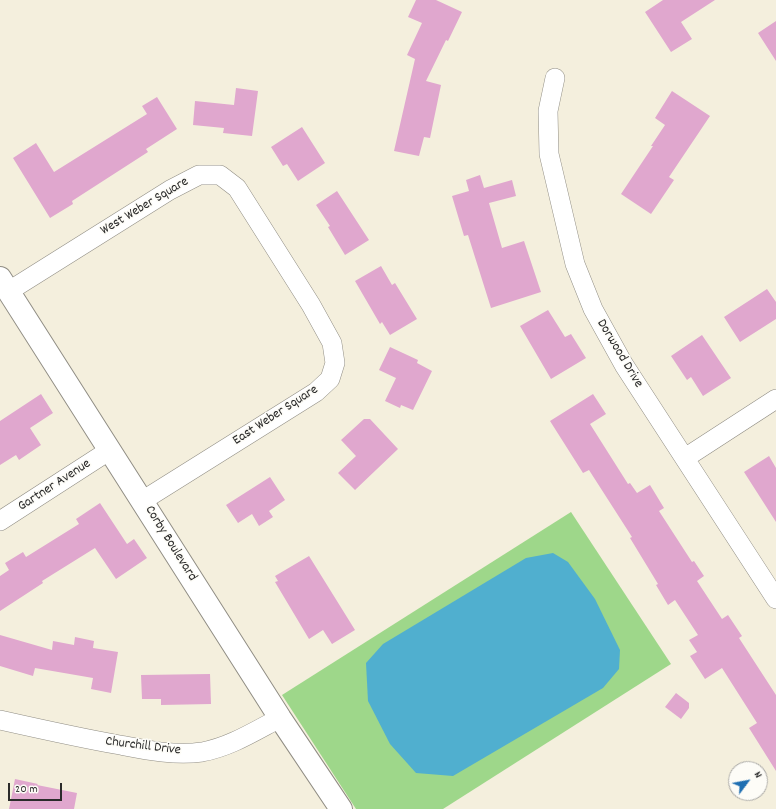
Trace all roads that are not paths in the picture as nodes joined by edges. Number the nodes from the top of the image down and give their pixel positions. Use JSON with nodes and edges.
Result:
{"nodes":[{"id":1,"x":555,"y":78,"type":"dead end"},
{"id":2,"x":279,"y":255,"type":"joint"},
{"id":3,"x":4,"y":284,"type":"edge"},
{"id":4,"x":776,"y":399,"type":"edge"},
{"id":5,"x":110,"y":450,"type":"junction"},
{"id":6,"x":685,"y":458,"type":"junction"},
{"id":7,"x":142,"y":501,"type":"junction"},
{"id":8,"x":0,"y":521,"type":"edge"},
{"id":9,"x":776,"y":599,"type":"edge"},
{"id":10,"x":280,"y":718,"type":"junction"},
{"id":11,"x":0,"y":720,"type":"edge"},
{"id":12,"x":341,"y":809,"type":"edge"}],
"edges":[{"from":1,"to":6,"type":"street","name":"Dorwood Drive"},
{"from":2,"to":3,"type":"street","name":"West Weber Square"},
{"from":2,"to":7,"type":"street","name":"East Weber Square"},
{"from":3,"to":5,"type":"street","name":"Corby Boulevard"},
{"from":4,"to":6,"type":"street"},
{"from":5,"to":7,"type":"street","name":"Corby Boulevard"},
{"from":5,"to":8,"type":"street","name":"Gartner Avenue"},
{"from":6,"to":9,"type":"street","name":"Dorwood Drive"},
{"from":7,"to":10,"type":"street","name":"Corby Boulevard"},
{"from":10,"to":11,"type":"street","name":"Churchill Drive"},
{"from":10,"to":12,"type":"street","name":"Corby Boulevard"}]}
